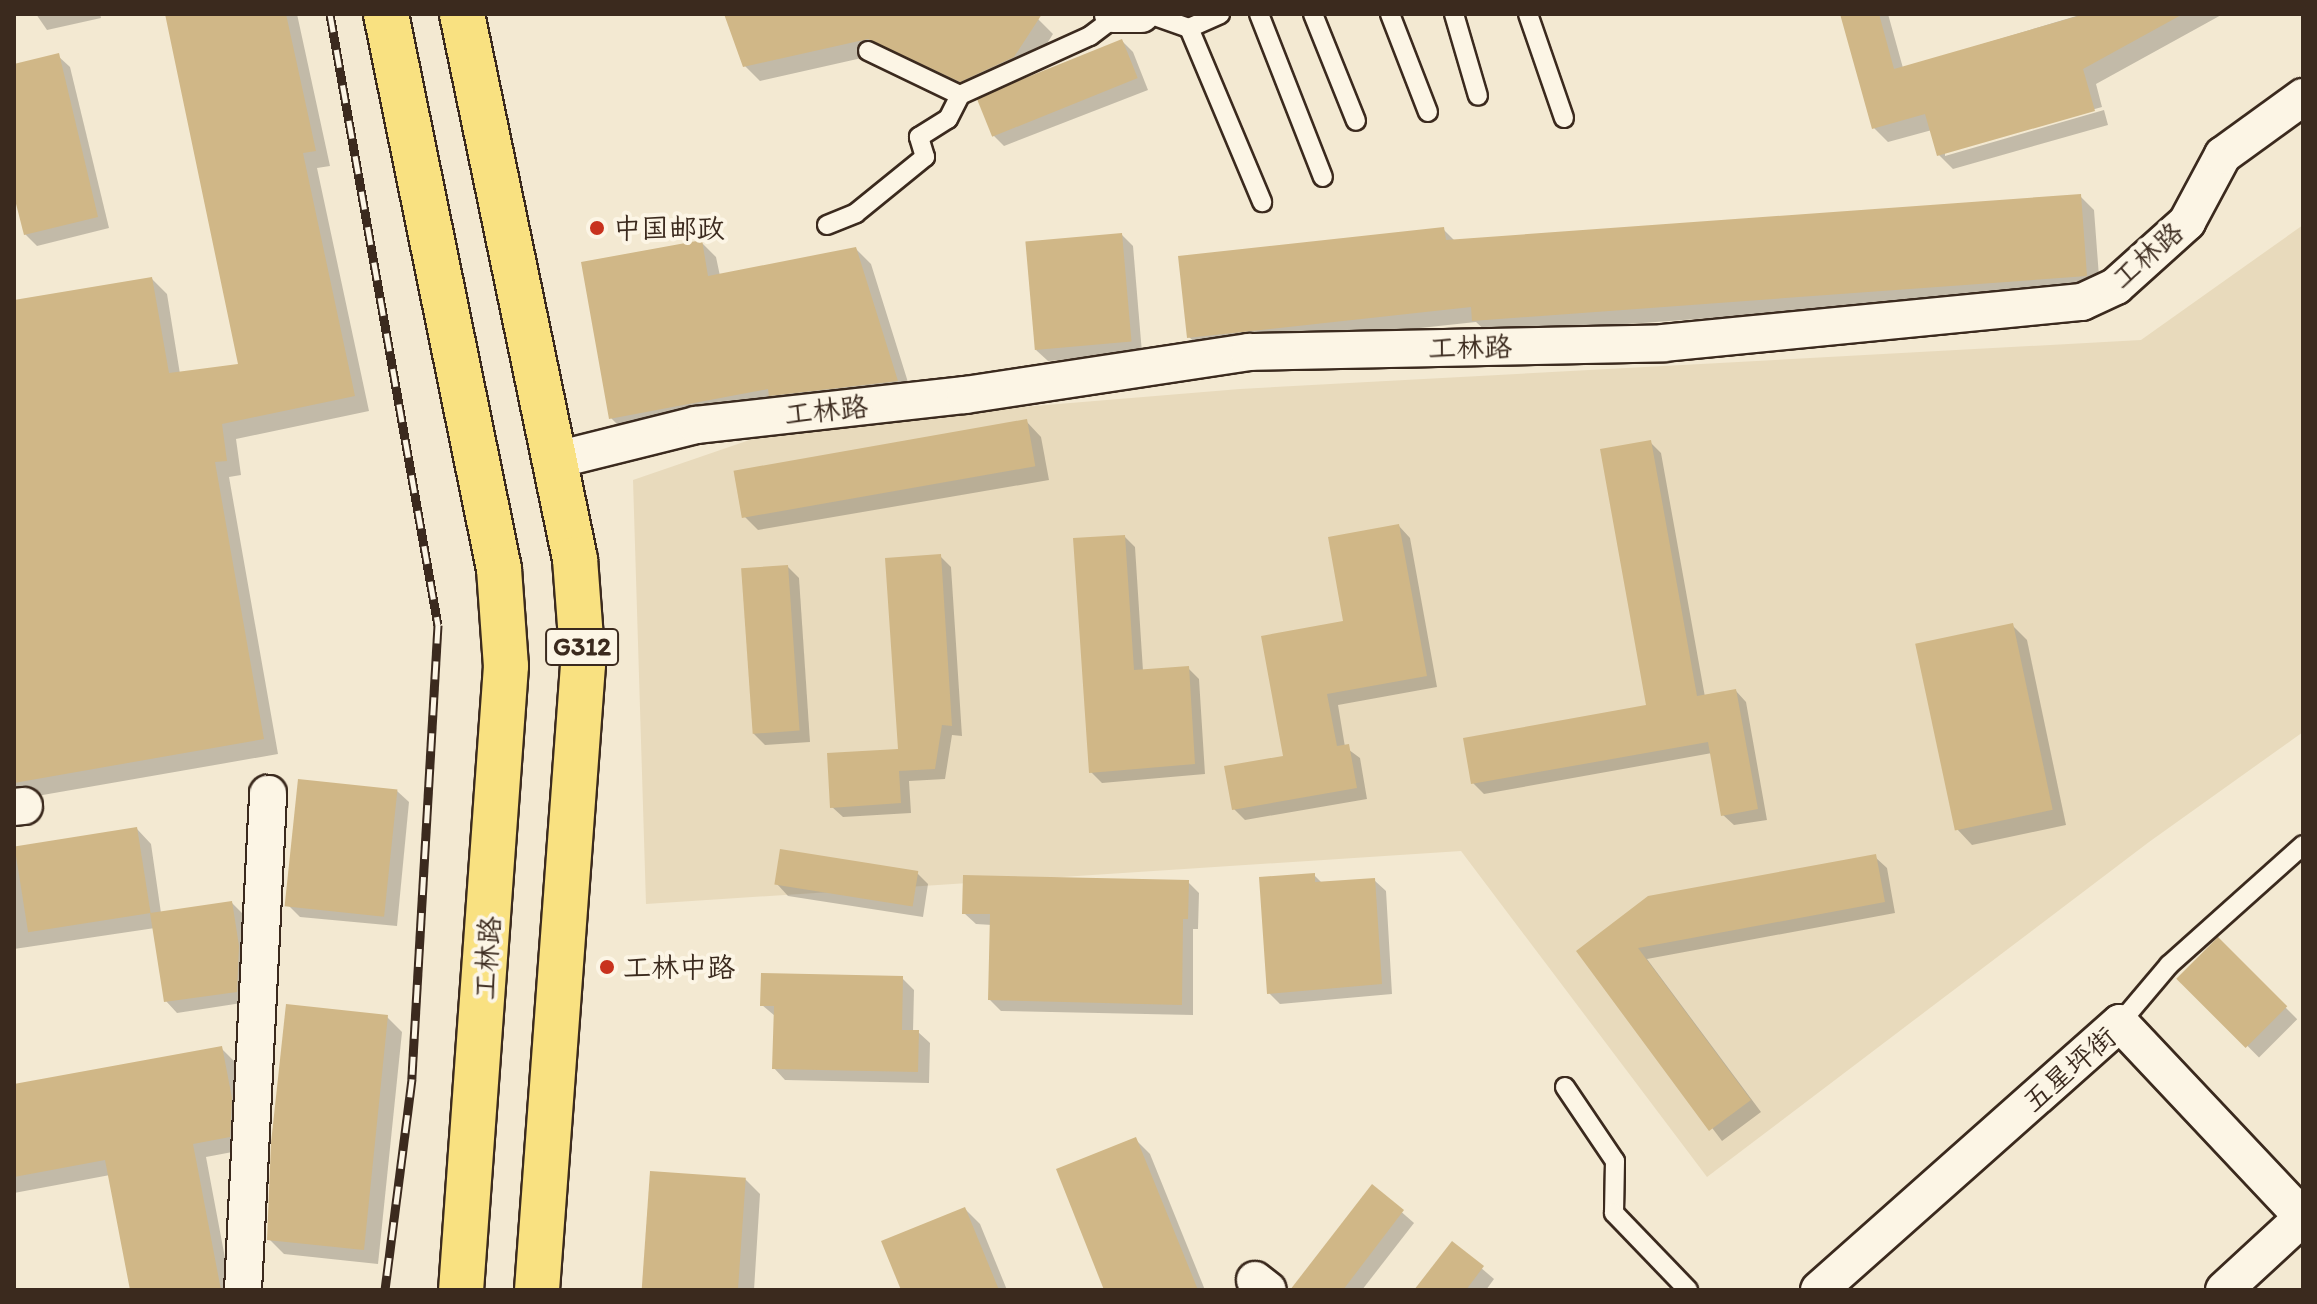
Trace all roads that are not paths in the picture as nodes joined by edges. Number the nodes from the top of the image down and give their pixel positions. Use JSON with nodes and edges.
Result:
{"nodes":[{"id":1,"x":386,"y":14,"type":"edge"},
{"id":2,"x":462,"y":14,"type":"edge"},
{"id":3,"x":1130,"y":14,"type":"edge"},
{"id":4,"x":1220,"y":14,"type":"edge"},
{"id":5,"x":1259,"y":14,"type":"edge"},
{"id":6,"x":1313,"y":14,"type":"edge"},
{"id":7,"x":1390,"y":14,"type":"edge"},
{"id":8,"x":1454,"y":14,"type":"edge"},
{"id":9,"x":1528,"y":14,"type":"edge"},
{"id":10,"x":1189,"y":28,"type":"junction"},
{"id":11,"x":868,"y":51,"type":"dead end"},
{"id":12,"x":960,"y":95,"type":"junction"},
{"id":13,"x":1478,"y":96,"type":"dead end"},
{"id":14,"x":2303,"y":97,"type":"edge"},
{"id":15,"x":1428,"y":112,"type":"dead end"},
{"id":16,"x":1564,"y":118,"type":"dead end"},
{"id":17,"x":1356,"y":121,"type":"dead end"},
{"id":18,"x":1323,"y":177,"type":"dead end"},
{"id":19,"x":1262,"y":202,"type":"dead end"},
{"id":20,"x":827,"y":225,"type":"dead end"},
{"id":21,"x":556,"y":460,"type":"junction"},
{"id":22,"x":268,"y":794,"type":"dead end"},
{"id":23,"x":2303,"y":845,"type":"edge"},
{"id":24,"x":2120,"y":1023,"type":"junction"},
{"id":25,"x":1565,"y":1087,"type":"dead end"},
{"id":26,"x":2303,"y":1217,"type":"edge"},
{"id":27,"x":243,"y":1290,"type":"edge"},
{"id":28,"x":461,"y":1290,"type":"edge"},
{"id":29,"x":537,"y":1290,"type":"edge"},
{"id":30,"x":1688,"y":1290,"type":"edge"},
{"id":31,"x":1819,"y":1290,"type":"edge"},
{"id":32,"x":2224,"y":1290,"type":"edge"}],
"edges":[{"from":1,"to":28,"type":"highway","name":"工林路","number":"G312"},
{"from":2,"to":21,"type":"highway","number":"G312"},
{"from":3,"to":10,"type":"lane"},
{"from":3,"to":12,"type":"lane"},
{"from":4,"to":10,"type":"lane"},
{"from":5,"to":18,"type":"lane"},
{"from":6,"to":17,"type":"lane"},
{"from":7,"to":15,"type":"lane"},
{"from":8,"to":13,"type":"lane"},
{"from":9,"to":16,"type":"lane"},
{"from":10,"to":19,"type":"lane"},
{"from":11,"to":12,"type":"lane"},
{"from":12,"to":20,"type":"lane"},
{"from":14,"to":21,"type":"street","name":"工林路"},
{"from":21,"to":29,"type":"highway","number":"G312"},
{"from":22,"to":27,"type":"street"},
{"from":23,"to":24,"type":"lane"},
{"from":24,"to":26,"type":"street","name":"五星坪街"},
{"from":24,"to":31,"type":"street","name":"五星坪街"},
{"from":25,"to":30,"type":"lane"},
{"from":26,"to":32,"type":"street","name":"五星坪街"}]}
